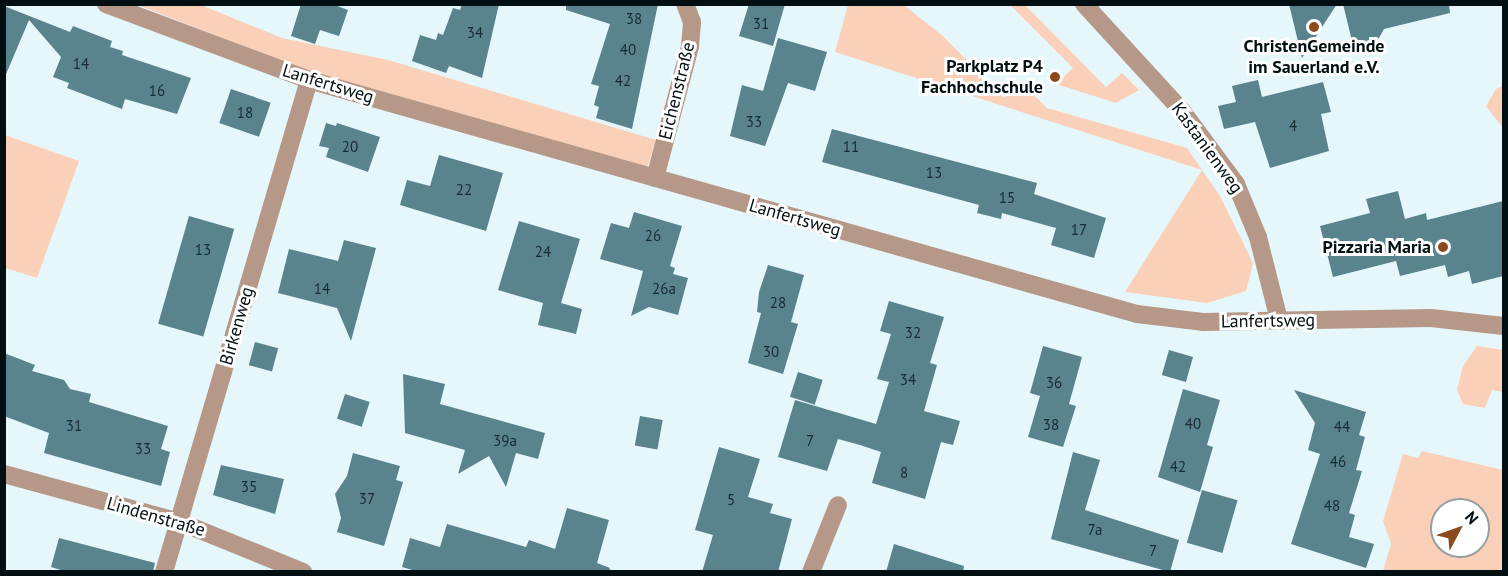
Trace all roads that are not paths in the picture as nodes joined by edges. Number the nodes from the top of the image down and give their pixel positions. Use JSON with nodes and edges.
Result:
{"nodes":[{"id":1,"x":106,"y":4,"type":"edge"},
{"id":2,"x":685,"y":4,"type":"edge"},
{"id":3,"x":1084,"y":4,"type":"edge"},
{"id":4,"x":309,"y":80,"type":"junction"},
{"id":5,"x":655,"y":178,"type":"junction"},
{"id":6,"x":1279,"y":320,"type":"junction"},
{"id":7,"x":1503,"y":326,"type":"edge"},
{"id":8,"x":4,"y":474,"type":"edge"},
{"id":9,"x":838,"y":505,"type":"dead end"},
{"id":10,"x":180,"y":522,"type":"junction"},
{"id":11,"x":164,"y":572,"type":"edge"},
{"id":12,"x":303,"y":572,"type":"edge"},
{"id":13,"x":811,"y":572,"type":"edge"}],
"edges":[{"from":1,"to":4,"type":"street","name":"Lanfertsweg"},
{"from":2,"to":5,"type":"street","name":"Eichenstraße"},
{"from":3,"to":6,"type":"street","name":"Kastanienweg"},
{"from":4,"to":5,"type":"street","name":"Lanfertsweg"},
{"from":4,"to":10,"type":"street","name":"Birkenweg"},
{"from":5,"to":6,"type":"street","name":"Lanfertsweg"},
{"from":6,"to":7,"type":"street","name":"Lanfertsweg"},
{"from":8,"to":10,"type":"street","name":"Lindenstraße"},
{"from":9,"to":13,"type":"street"},
{"from":10,"to":11,"type":"street","name":"Birkenweg"},
{"from":10,"to":12,"type":"street","name":"Lindenstraße"}]}
